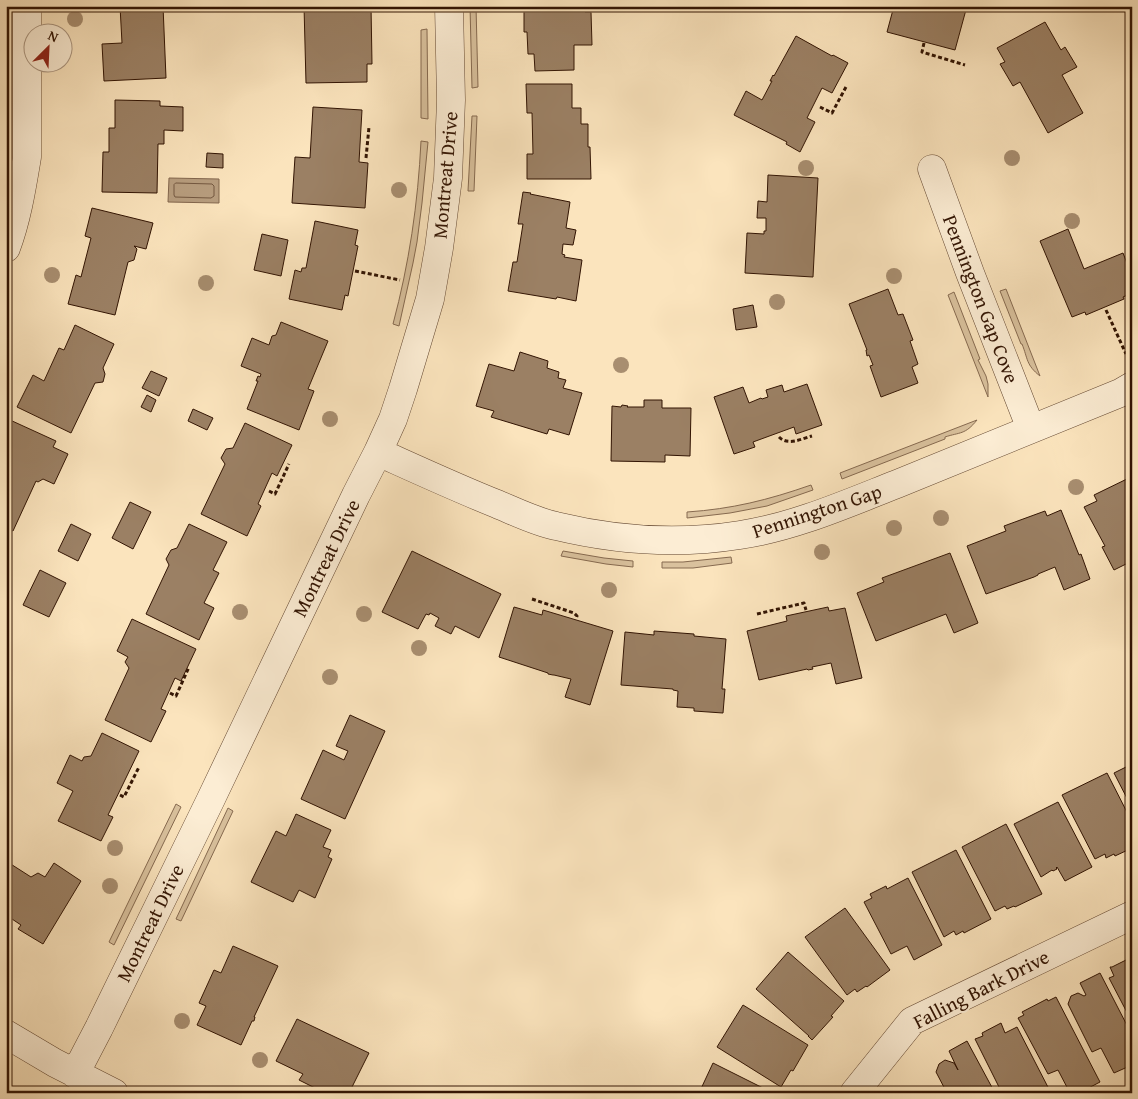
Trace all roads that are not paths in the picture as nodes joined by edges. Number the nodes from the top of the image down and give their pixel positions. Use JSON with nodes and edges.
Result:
{"nodes":[{"id":1,"x":27,"y":6,"type":"edge"},
{"id":2,"x":450,"y":6,"type":"edge"},
{"id":3,"x":932,"y":169,"type":"dead end"},
{"id":4,"x":6,"y":248,"type":"edge"},
{"id":5,"x":1132,"y":386,"type":"edge"},
{"id":6,"x":1031,"y":429,"type":"junction"},
{"id":7,"x":378,"y":452,"type":"junction"},
{"id":8,"x":1132,"y":915,"type":"edge"},
{"id":9,"x":6,"y":1034,"type":"edge"},
{"id":10,"x":75,"y":1074,"type":"junction"},
{"id":11,"x":114,"y":1093,"type":"edge"},
{"id":12,"x":854,"y":1093,"type":"edge"}],
"edges":[{"from":1,"to":4,"type":"street"},
{"from":2,"to":7,"type":"street","name":"Montreat Drive"},
{"from":3,"to":6,"type":"street","name":"Pennington Gap Cove"},
{"from":5,"to":6,"type":"street","name":"Pennington Gap"},
{"from":6,"to":7,"type":"street","name":"Pennington Gap"},
{"from":7,"to":10,"type":"street","name":"Montreat Drive"},
{"from":8,"to":12,"type":"street","name":"Falling Bark Drive"},
{"from":9,"to":10,"type":"street"},
{"from":10,"to":11,"type":"street"}]}
